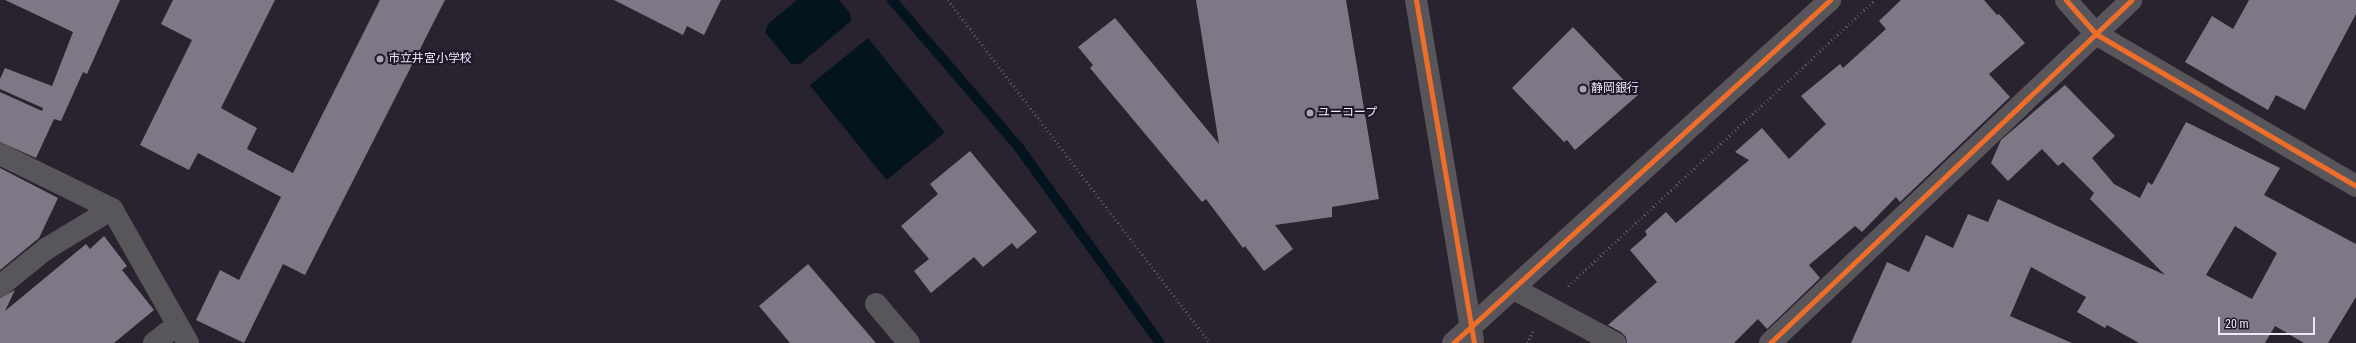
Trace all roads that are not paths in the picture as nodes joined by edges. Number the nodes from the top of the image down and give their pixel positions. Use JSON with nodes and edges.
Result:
{"nodes":[{"id":1,"x":1416,"y":0,"type":"edge"},
{"id":2,"x":1830,"y":0,"type":"edge"},
{"id":3,"x":2066,"y":0,"type":"edge"},
{"id":4,"x":2131,"y":0,"type":"edge"},
{"id":5,"x":2096,"y":34,"type":"junction"},
{"id":6,"x":0,"y":154,"type":"edge"},
{"id":7,"x":2356,"y":186,"type":"edge"},
{"id":8,"x":112,"y":209,"type":"junction"},
{"id":9,"x":0,"y":286,"type":"edge"},
{"id":10,"x":1514,"y":289,"type":"junction"},
{"id":11,"x":876,"y":304,"type":"dead end"},
{"id":12,"x":177,"y":325,"type":"junction"},
{"id":13,"x":1472,"y":335,"type":"edge"},
{"id":14,"x":154,"y":343,"type":"edge"},
{"id":15,"x":188,"y":343,"type":"edge"},
{"id":16,"x":909,"y":343,"type":"edge"},
{"id":17,"x":1453,"y":343,"type":"edge"},
{"id":18,"x":1615,"y":343,"type":"edge"},
{"id":19,"x":1770,"y":343,"type":"edge"}],
"edges":[{"from":1,"to":13,"type":"street"},
{"from":2,"to":10,"type":"street"},
{"from":3,"to":5,"type":"street"},
{"from":4,"to":5,"type":"street"},
{"from":5,"to":7,"type":"street"},
{"from":5,"to":19,"type":"street"},
{"from":6,"to":8,"type":"street"},
{"from":8,"to":9,"type":"street"},
{"from":8,"to":12,"type":"street"},
{"from":10,"to":13,"type":"street"},
{"from":10,"to":18,"type":"street"},
{"from":11,"to":16,"type":"street"},
{"from":12,"to":14,"type":"street"},
{"from":12,"to":15,"type":"street"},
{"from":13,"to":17,"type":"street"}]}
